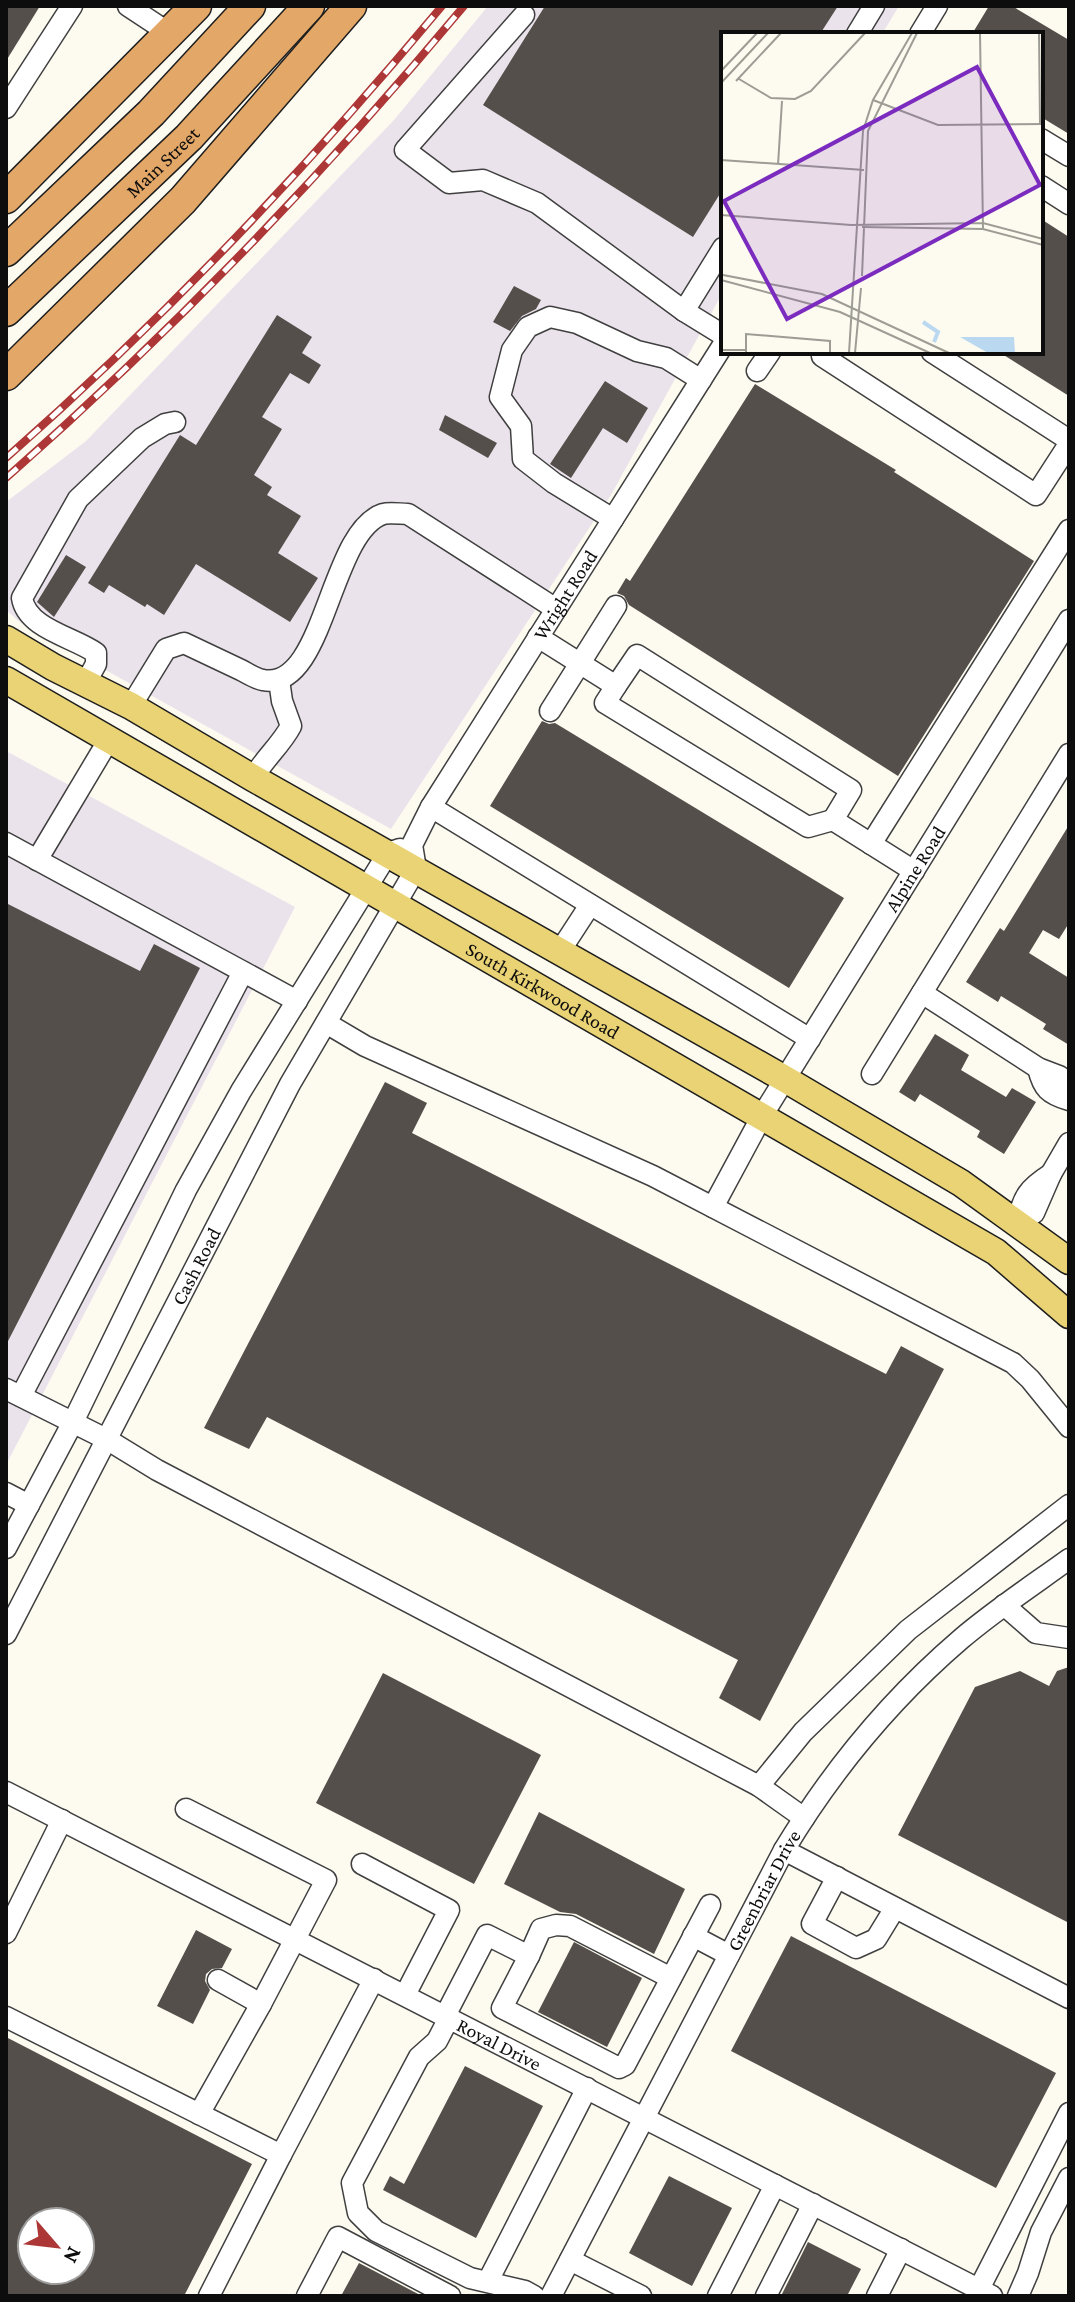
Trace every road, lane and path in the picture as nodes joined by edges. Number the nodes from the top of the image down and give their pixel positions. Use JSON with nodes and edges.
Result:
{"nodes":[{"id":1,"x":72,"y":6,"type":"edge"},
{"id":2,"x":196,"y":6,"type":"edge"},
{"id":3,"x":250,"y":6,"type":"edge"},
{"id":4,"x":309,"y":6,"type":"edge"},
{"id":5,"x":351,"y":6,"type":"edge"},
{"id":6,"x":874,"y":6,"type":"edge"},
{"id":7,"x":937,"y":6,"type":"edge"},
{"id":8,"x":138,"y":9,"type":"edge"},
{"id":9,"x":524,"y":15,"type":"dead end"},
{"id":10,"x":858,"y":32,"type":"edge"},
{"id":11,"x":921,"y":32,"type":"edge"},
{"id":12,"x":169,"y":33,"type":"junction"},
{"id":13,"x":6,"y":108,"type":"edge"},
{"id":14,"x":1043,"y":140,"type":"edge"},
{"id":15,"x":1069,"y":156,"type":"edge"},
{"id":16,"x":1043,"y":187,"type":"edge"},
{"id":17,"x":6,"y":198,"type":"edge"},
{"id":18,"x":1069,"y":204,"type":"edge"},
{"id":19,"x":6,"y":251,"type":"edge"},
{"id":20,"x":721,"y":251,"type":"edge"},
{"id":21,"x":6,"y":311,"type":"edge"},
{"id":22,"x":684,"y":311,"type":"junction"},
{"id":23,"x":721,"y":334,"type":"edge"},
{"id":24,"x":721,"y":348,"type":"edge"},
{"id":25,"x":769,"y":354,"type":"edge"},
{"id":26,"x":824,"y":354,"type":"edge"},
{"id":27,"x":935,"y":354,"type":"edge"},
{"id":28,"x":757,"y":371,"type":"dead end"},
{"id":29,"x":6,"y":375,"type":"edge"},
{"id":30,"x":701,"y":380,"type":"junction"},
{"id":31,"x":175,"y":422,"type":"dead end"},
{"id":32,"x":1069,"y":442,"type":"edge"},
{"id":33,"x":1061,"y":473,"type":"edge"},
{"id":34,"x":613,"y":519,"type":"junction"},
{"id":35,"x":1069,"y":530,"type":"edge"},
{"id":36,"x":616,"y":606,"type":"dead end"},
{"id":37,"x":556,"y":609,"type":"junction"},
{"id":38,"x":1069,"y":620,"type":"edge"},
{"id":39,"x":538,"y":637,"type":"junction"},
{"id":40,"x":6,"y":639,"type":"edge"},
{"id":41,"x":580,"y":663,"type":"junction"},
{"id":42,"x":53,"y":667,"type":"junction"},
{"id":43,"x":6,"y":680,"type":"edge"},
{"id":44,"x":279,"y":680,"type":"junction"},
{"id":45,"x":85,"y":684,"type":"junction"},
{"id":46,"x":616,"y":686,"type":"junction"},
{"id":47,"x":36,"y":698,"type":"junction"},
{"id":48,"x":131,"y":706,"type":"junction"},
{"id":49,"x":550,"y":711,"type":"dead end"},
{"id":50,"x":67,"y":716,"type":"junction"},
{"id":51,"x":108,"y":741,"type":"junction"},
{"id":52,"x":1069,"y":754,"type":"edge"},
{"id":53,"x":253,"y":778,"type":"junction"},
{"id":54,"x":431,"y":807,"type":"junction"},
{"id":55,"x":833,"y":820,"type":"junction"},
{"id":56,"x":6,"y":843,"type":"edge"},
{"id":57,"x":871,"y":844,"type":"junction"},
{"id":58,"x":406,"y":856,"type":"junction"},
{"id":59,"x":37,"y":860,"type":"junction"},
{"id":60,"x":914,"y":871,"type":"junction"},
{"id":61,"x":368,"y":889,"type":"junction"},
{"id":62,"x":396,"y":905,"type":"junction"},
{"id":63,"x":590,"y":905,"type":"junction"},
{"id":64,"x":560,"y":951,"type":"junction"},
{"id":65,"x":243,"y":972,"type":"junction"},
{"id":66,"x":922,"y":993,"type":"junction"},
{"id":67,"x":297,"y":1001,"type":"junction"},
{"id":68,"x":326,"y":1023,"type":"junction"},
{"id":69,"x":810,"y":1039,"type":"junction"},
{"id":70,"x":1038,"y":1068,"type":"junction"},
{"id":71,"x":872,"y":1074,"type":"dead end"},
{"id":72,"x":785,"y":1079,"type":"junction"},
{"id":73,"x":1069,"y":1083,"type":"edge"},
{"id":74,"x":1069,"y":1100,"type":"edge"},
{"id":75,"x":762,"y":1116,"type":"junction"},
{"id":76,"x":1068,"y":1149,"type":"edge"},
{"id":77,"x":713,"y":1207,"type":"junction"},
{"id":78,"x":1018,"y":1222,"type":"junction"},
{"id":79,"x":996,"y":1252,"type":"junction"},
{"id":80,"x":1069,"y":1261,"type":"edge"},
{"id":81,"x":1069,"y":1315,"type":"edge"},
{"id":82,"x":13,"y":1392,"type":"edge"},
{"id":83,"x":73,"y":1422,"type":"junction"},
{"id":84,"x":1069,"y":1427,"type":"edge"},
{"id":85,"x":108,"y":1440,"type":"junction"},
{"id":86,"x":6,"y":1493,"type":"edge"},
{"id":87,"x":29,"y":1505,"type":"junction"},
{"id":88,"x":1069,"y":1505,"type":"edge"},
{"id":89,"x":6,"y":1548,"type":"edge"},
{"id":90,"x":1069,"y":1559,"type":"edge"},
{"id":91,"x":1004,"y":1605,"type":"junction"},
{"id":92,"x":6,"y":1634,"type":"edge"},
{"id":93,"x":1069,"y":1638,"type":"edge"},
{"id":94,"x":759,"y":1786,"type":"junction"},
{"id":95,"x":6,"y":1792,"type":"edge"},
{"id":96,"x":186,"y":1809,"type":"dead end"},
{"id":97,"x":804,"y":1818,"type":"junction"},
{"id":98,"x":62,"y":1820,"type":"junction"},
{"id":99,"x":784,"y":1850,"type":"junction"},
{"id":100,"x":362,"y":1864,"type":"dead end"},
{"id":101,"x":837,"y":1877,"type":"junction"},
{"id":102,"x":710,"y":1905,"type":"dead end"},
{"id":103,"x":895,"y":1908,"type":"junction"},
{"id":104,"x":6,"y":1933,"type":"edge"},
{"id":105,"x":693,"y":1936,"type":"junction"},
{"id":106,"x":296,"y":1939,"type":"junction"},
{"id":107,"x":729,"y":1955,"type":"junction"},
{"id":108,"x":529,"y":1956,"type":"junction"},
{"id":109,"x":671,"y":1978,"type":"junction"},
{"id":110,"x":374,"y":1979,"type":"junction"},
{"id":111,"x":218,"y":1980,"type":"dead end"},
{"id":112,"x":405,"y":1995,"type":"junction"},
{"id":113,"x":1069,"y":1998,"type":"edge"},
{"id":114,"x":261,"y":2004,"type":"junction"},
{"id":115,"x":6,"y":2017,"type":"edge"},
{"id":116,"x":447,"y":2017,"type":"junction"},
{"id":117,"x":587,"y":2088,"type":"junction"},
{"id":118,"x":1069,"y":2113,"type":"edge"},
{"id":119,"x":199,"y":2114,"type":"junction"},
{"id":120,"x":644,"y":2117,"type":"junction"},
{"id":121,"x":281,"y":2155,"type":"junction"},
{"id":122,"x":1069,"y":2178,"type":"edge"},
{"id":123,"x":775,"y":2185,"type":"junction"},
{"id":124,"x":813,"y":2204,"type":"junction"},
{"id":125,"x":901,"y":2249,"type":"junction"},
{"id":126,"x":570,"y":2260,"type":"junction"},
{"id":127,"x":488,"y":2281,"type":"junction"},
{"id":128,"x":989,"y":2294,"type":"edge"},
{"id":129,"x":209,"y":2296,"type":"edge"},
{"id":130,"x":307,"y":2296,"type":"edge"},
{"id":131,"x":450,"y":2296,"type":"edge"},
{"id":132,"x":534,"y":2296,"type":"edge"},
{"id":133,"x":551,"y":2296,"type":"edge"},
{"id":134,"x":641,"y":2296,"type":"edge"},
{"id":135,"x":718,"y":2296,"type":"edge"},
{"id":136,"x":766,"y":2296,"type":"edge"},
{"id":137,"x":877,"y":2296,"type":"edge"},
{"id":138,"x":1018,"y":2296,"type":"edge"}],
"edges":[{"from":1,"to":13,"type":"street"},
{"from":2,"to":12,"type":"highway"},
{"from":3,"to":19,"type":"highway"},
{"from":4,"to":21,"type":"highway","name":"Main Street"},
{"from":5,"to":29,"type":"highway"},
{"from":6,"to":10,"type":"street"},
{"from":7,"to":11,"type":"street"},
{"from":8,"to":12,"type":"street"},
{"from":9,"to":22,"type":"street"},
{"from":12,"to":17,"type":"highway"},
{"from":14,"to":15,"type":"street"},
{"from":16,"to":18,"type":"street"},
{"from":20,"to":22,"type":"street"},
{"from":22,"to":23,"type":"street"},
{"from":24,"to":30,"type":"street","name":"Wright Road"},
{"from":25,"to":28,"type":"street"},
{"from":26,"to":33,"type":"street"},
{"from":27,"to":32,"type":"street"},
{"from":30,"to":34,"type":"street","name":"Wright Road"},
{"from":30,"to":34,"type":"street"},
{"from":31,"to":45,"type":"street"},
{"from":32,"to":33,"type":"street"},
{"from":34,"to":37,"type":"street","name":"Wright Road"},
{"from":35,"to":57,"type":"street"},
{"from":36,"to":41,"type":"street"},
{"from":37,"to":39,"type":"street","name":"Wright Road"},
{"from":37,"to":44,"type":"street"},
{"from":38,"to":60,"type":"street","name":"Alpine Road"},
{"from":39,"to":41,"type":"street"},
{"from":39,"to":54,"type":"street","name":"Wright Road"},
{"from":40,"to":42,"type":"main road","name":"South Kirkwood Road"},
{"from":41,"to":46,"type":"street"},
{"from":41,"to":49,"type":"street"},
{"from":42,"to":45,"type":"main road","name":"South Kirkwood Road"},
{"from":42,"to":47,"type":"main road"},
{"from":43,"to":47,"type":"main road","name":"South Kirkwood Road"},
{"from":44,"to":48,"type":"street"},
{"from":44,"to":53,"type":"street"},
{"from":45,"to":48,"type":"main road","name":"South Kirkwood Road"},
{"from":45,"to":50,"type":"main road"},
{"from":46,"to":55,"type":"street"},
{"from":46,"to":55,"type":"street"},
{"from":47,"to":50,"type":"main road","name":"South Kirkwood Road"},
{"from":48,"to":51,"type":"main road"},
{"from":48,"to":53,"type":"main road","name":"South Kirkwood Road"},
{"from":50,"to":51,"type":"main road","name":"South Kirkwood Road"},
{"from":51,"to":59,"type":"street"},
{"from":51,"to":61,"type":"main road","name":"South Kirkwood Road"},
{"from":52,"to":66,"type":"street"},
{"from":53,"to":58,"type":"main road","name":"South Kirkwood Road"},
{"from":54,"to":58,"type":"street","name":"Wright Road"},
{"from":54,"to":63,"type":"street"},
{"from":55,"to":57,"type":"street"},
{"from":56,"to":59,"type":"street"},
{"from":57,"to":60,"type":"street"},
{"from":58,"to":61,"type":"street"},
{"from":58,"to":62,"type":"street","name":"Wright Road"},
{"from":58,"to":64,"type":"main road","name":"South Kirkwood Road"},
{"from":59,"to":65,"type":"street"},
{"from":60,"to":69,"type":"street","name":"Alpine Road"},
{"from":61,"to":62,"type":"main road","name":"South Kirkwood Road"},
{"from":61,"to":67,"type":"street"},
{"from":62,"to":68,"type":"street","name":"Cash Road"},
{"from":62,"to":75,"type":"main road","name":"South Kirkwood Road"},
{"from":63,"to":64,"type":"street"},
{"from":63,"to":69,"type":"street"},
{"from":64,"to":72,"type":"main road","name":"South Kirkwood Road"},
{"from":65,"to":67,"type":"street"},
{"from":65,"to":82,"type":"street"},
{"from":66,"to":70,"type":"street"},
{"from":66,"to":71,"type":"street"},
{"from":67,"to":83,"type":"street"},
{"from":68,"to":77,"type":"street"},
{"from":68,"to":85,"type":"street","name":"Cash Road"},
{"from":69,"to":72,"type":"street","name":"Alpine Road"},
{"from":70,"to":73,"type":"street"},
{"from":70,"to":74,"type":"street"},
{"from":72,"to":75,"type":"street","name":"Alpine Road"},
{"from":72,"to":78,"type":"main road","name":"South Kirkwood Road"},
{"from":75,"to":77,"type":"street","name":"Alpine Road"},
{"from":75,"to":79,"type":"main road","name":"South Kirkwood Road"},
{"from":76,"to":78,"type":"street"},
{"from":77,"to":84,"type":"street"},
{"from":78,"to":79,"type":"main road"},
{"from":78,"to":80,"type":"main road","name":"South Kirkwood Road"},
{"from":79,"to":81,"type":"main road","name":"South Kirkwood Road"},
{"from":82,"to":83,"type":"street"},
{"from":83,"to":85,"type":"street"},
{"from":83,"to":87,"type":"street"},
{"from":85,"to":92,"type":"street","name":"Cash Road"},
{"from":85,"to":94,"type":"street"},
{"from":86,"to":87,"type":"street"},
{"from":87,"to":89,"type":"street"},
{"from":88,"to":94,"type":"street"},
{"from":90,"to":91,"type":"street","name":"Greenbriar Drive"},
{"from":91,"to":93,"type":"street"},
{"from":91,"to":97,"type":"street","name":"Greenbriar Drive"},
{"from":94,"to":97,"type":"street"},
{"from":95,"to":98,"type":"street","name":"Royal Drive"},
{"from":96,"to":106,"type":"street"},
{"from":97,"to":99,"type":"street","name":"Greenbriar Drive"},
{"from":98,"to":104,"type":"street"},
{"from":98,"to":106,"type":"street","name":"Royal Drive"},
{"from":99,"to":101,"type":"street"},
{"from":99,"to":107,"type":"street","name":"Greenbriar Drive"},
{"from":100,"to":112,"type":"street"},
{"from":101,"to":103,"type":"street"},
{"from":101,"to":103,"type":"street"},
{"from":102,"to":105,"type":"street"},
{"from":103,"to":113,"type":"street"},
{"from":105,"to":107,"type":"street"},
{"from":105,"to":109,"type":"street"},
{"from":106,"to":110,"type":"street","name":"Royal Drive"},
{"from":106,"to":114,"type":"street"},
{"from":107,"to":120,"type":"street","name":"Greenbriar Drive"},
{"from":108,"to":109,"type":"street"},
{"from":108,"to":109,"type":"street"},
{"from":108,"to":116,"type":"street"},
{"from":110,"to":112,"type":"street","name":"Royal Drive"},
{"from":110,"to":121,"type":"street"},
{"from":111,"to":114,"type":"street"},
{"from":112,"to":116,"type":"street","name":"Royal Drive"},
{"from":114,"to":119,"type":"street"},
{"from":115,"to":119,"type":"street"},
{"from":116,"to":117,"type":"street","name":"Royal Drive"},
{"from":116,"to":127,"type":"street"},
{"from":117,"to":120,"type":"street","name":"Royal Drive"},
{"from":117,"to":127,"type":"street"},
{"from":118,"to":128,"type":"street"},
{"from":119,"to":121,"type":"street"},
{"from":120,"to":123,"type":"street","name":"Royal Drive"},
{"from":120,"to":126,"type":"street","name":"Greenbriar Drive"},
{"from":121,"to":129,"type":"street"},
{"from":122,"to":138,"type":"street"},
{"from":123,"to":124,"type":"street","name":"Royal Drive"},
{"from":123,"to":135,"type":"street"},
{"from":124,"to":125,"type":"street","name":"Royal Drive"},
{"from":124,"to":136,"type":"street"},
{"from":125,"to":128,"type":"street","name":"Royal Drive"},
{"from":125,"to":137,"type":"street"},
{"from":126,"to":133,"type":"street","name":"Greenbriar Drive"},
{"from":126,"to":134,"type":"street"},
{"from":127,"to":132,"type":"street"},
{"from":130,"to":131,"type":"street"}]}
